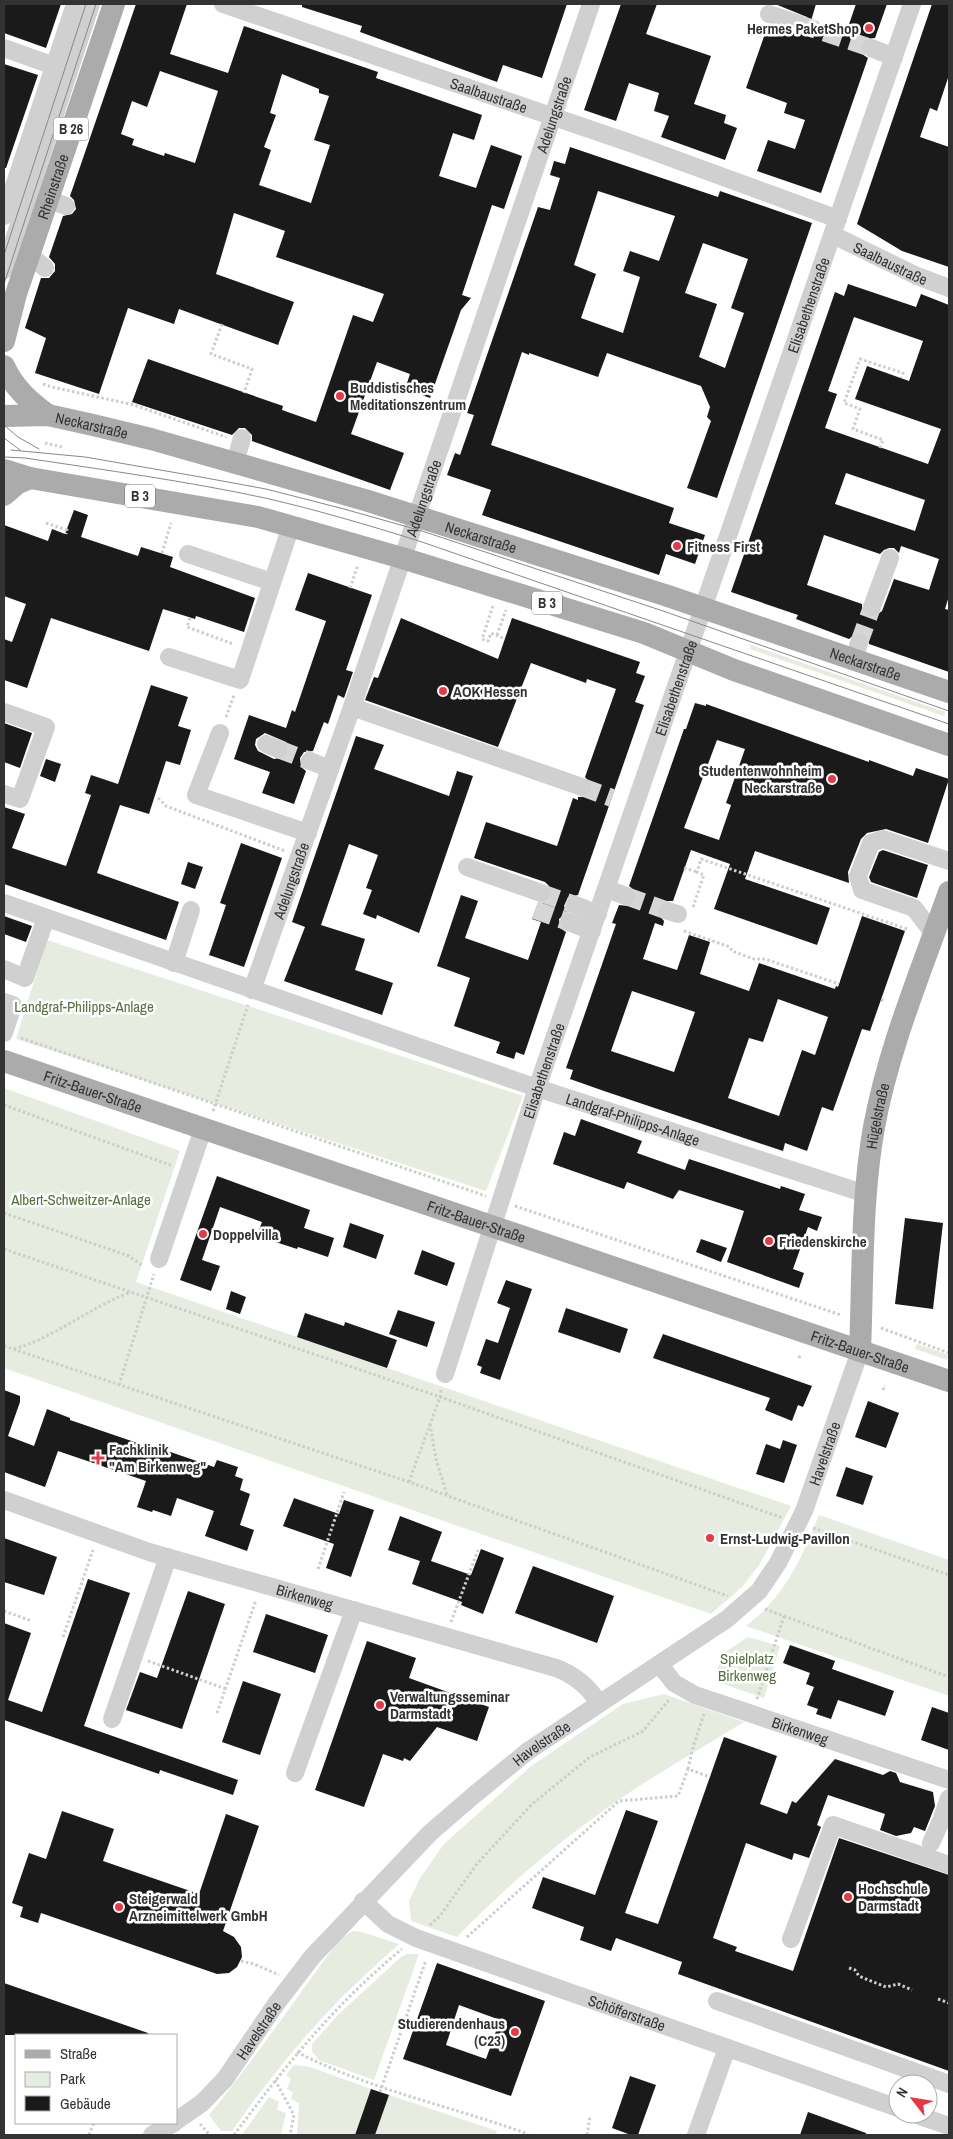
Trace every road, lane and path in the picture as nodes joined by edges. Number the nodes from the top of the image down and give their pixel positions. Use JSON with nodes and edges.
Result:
{"nodes":[{"id":1,"x":75,"y":4,"type":"edge"},
{"id":2,"x":91,"y":4,"type":"edge"},
{"id":3,"x":114,"y":4,"type":"edge"},
{"id":4,"x":223,"y":4,"type":"edge"},
{"id":5,"x":591,"y":4,"type":"edge"},
{"id":6,"x":912,"y":4,"type":"edge"},
{"id":7,"x":769,"y":14,"type":"dead end"},
{"id":8,"x":799,"y":24,"type":"tunnel mouth"},
{"id":9,"x":4,"y":48,"type":"edge"},
{"id":10,"x":871,"y":48,"type":"tunnel mouth"},
{"id":11,"x":894,"y":56,"type":"junction"},
{"id":12,"x":54,"y":66,"type":"junction"},
{"id":13,"x":552,"y":116,"type":"junction"},
{"id":14,"x":4,"y":216,"type":"edge"},
{"id":15,"x":836,"y":227,"type":"junction"},
{"id":16,"x":4,"y":270,"type":"edge"},
{"id":17,"x":949,"y":288,"type":"edge"},
{"id":18,"x":222,"y":324,"type":"dead end"},
{"id":19,"x":4,"y":341,"type":"edge"},
{"id":20,"x":4,"y":366,"type":"edge"},
{"id":21,"x":901,"y":378,"type":"dead end"},
{"id":22,"x":244,"y":392,"type":"dead end"},
{"id":23,"x":4,"y":416,"type":"edge"},
{"id":24,"x":48,"y":416,"type":"junction"},
{"id":25,"x":242,"y":438,"type":"dead end"},
{"id":26,"x":45,"y":443,"type":"dead end"},
{"id":27,"x":62,"y":447,"type":"dead end"},
{"id":28,"x":880,"y":448,"type":"dead end"},
{"id":29,"x":234,"y":463,"type":"junction"},
{"id":30,"x":4,"y":470,"type":"edge"},
{"id":31,"x":30,"y":478,"type":"junction"},
{"id":32,"x":4,"y":495,"type":"edge"},
{"id":33,"x":416,"y":516,"type":"junction"},
{"id":34,"x":46,"y":523,"type":"dead end"},
{"id":35,"x":171,"y":523,"type":"dead end"},
{"id":36,"x":292,"y":526,"type":"junction"},
{"id":37,"x":66,"y":534,"type":"dead end"},
{"id":38,"x":162,"y":553,"type":"dead end"},
{"id":39,"x":188,"y":554,"type":"dead end"},
{"id":40,"x":402,"y":558,"type":"junction"},
{"id":41,"x":890,"y":558,"type":"dead end"},
{"id":42,"x":358,"y":565,"type":"dead end"},
{"id":43,"x":272,"y":582,"type":"junction"},
{"id":44,"x":350,"y":588,"type":"dead end"},
{"id":45,"x":871,"y":599,"type":"tunnel mouth"},
{"id":46,"x":494,"y":603,"type":"dead end"},
{"id":47,"x":704,"y":609,"type":"junction"},
{"id":48,"x":503,"y":617,"type":"dead end"},
{"id":49,"x":190,"y":618,"type":"dead end"},
{"id":50,"x":497,"y":635,"type":"junction"},
{"id":51,"x":505,"y":639,"type":"dead end"},
{"id":52,"x":242,"y":647,"type":"dead end"},
{"id":53,"x":689,"y":652,"type":"junction"},
{"id":54,"x":169,"y":657,"type":"dead end"},
{"id":55,"x":240,"y":680,"type":"junction"},
{"id":56,"x":949,"y":692,"type":"edge"},
{"id":57,"x":352,"y":707,"type":"junction"},
{"id":58,"x":4,"y":712,"type":"edge"},
{"id":59,"x":220,"y":733,"type":"joint"},
{"id":60,"x":949,"y":744,"type":"edge"},
{"id":61,"x":310,"y":761,"type":"tunnel mouth"},
{"id":62,"x":330,"y":768,"type":"junction"},
{"id":63,"x":582,"y":787,"type":"tunnel mouth"},
{"id":64,"x":4,"y":794,"type":"edge"},
{"id":65,"x":158,"y":798,"type":"dead end"},
{"id":66,"x":308,"y":833,"type":"junction"},
{"id":67,"x":299,"y":856,"type":"junction"},
{"id":68,"x":949,"y":861,"type":"edge"},
{"id":69,"x":467,"y":867,"type":"dead end"},
{"id":70,"x":684,"y":868,"type":"dead end"},
{"id":71,"x":697,"y":872,"type":"junction"},
{"id":72,"x":607,"y":889,"type":"junction"},
{"id":73,"x":949,"y":892,"type":"edge"},
{"id":74,"x":541,"y":893,"type":"tunnel mouth"},
{"id":75,"x":626,"y":896,"type":"tunnel mouth"},
{"id":76,"x":4,"y":903,"type":"edge"},
{"id":77,"x":191,"y":910,"type":"dead end"},
{"id":78,"x":598,"y":914,"type":"junction"},
{"id":79,"x":46,"y":918,"type":"junction"},
{"id":80,"x":910,"y":930,"type":"dead end"},
{"id":81,"x":592,"y":931,"type":"junction"},
{"id":82,"x":934,"y":934,"type":"junction"},
{"id":83,"x":174,"y":963,"type":"junction"},
{"id":84,"x":4,"y":970,"type":"edge"},
{"id":85,"x":839,"y":984,"type":"dead end"},
{"id":86,"x":252,"y":990,"type":"junction"},
{"id":87,"x":881,"y":1000,"type":"dead end"},
{"id":88,"x":4,"y":1002,"type":"edge"},
{"id":89,"x":886,"y":1002,"type":"dead end"},
{"id":90,"x":244,"y":1017,"type":"dead end"},
{"id":91,"x":4,"y":1032,"type":"edge"},
{"id":92,"x":4,"y":1061,"type":"edge"},
{"id":93,"x":222,"y":1088,"type":"dead end"},
{"id":94,"x":537,"y":1088,"type":"junction"},
{"id":95,"x":4,"y":1105,"type":"edge"},
{"id":96,"x":203,"y":1129,"type":"junction"},
{"id":97,"x":190,"y":1172,"type":"junction"},
{"id":98,"x":866,"y":1194,"type":"junction"},
{"id":99,"x":483,"y":1195,"type":"dead end"},
{"id":100,"x":522,"y":1208,"type":"dead end"},
{"id":101,"x":4,"y":1213,"type":"edge"},
{"id":102,"x":492,"y":1228,"type":"junction"},
{"id":103,"x":4,"y":1249,"type":"edge"},
{"id":104,"x":157,"y":1267,"type":"junction"},
{"id":105,"x":131,"y":1292,"type":"junction"},
{"id":106,"x":146,"y":1297,"type":"junction"},
{"id":107,"x":817,"y":1307,"type":"junction"},
{"id":108,"x":815,"y":1312,"type":"dead end"},
{"id":109,"x":834,"y":1313,"type":"dead end"},
{"id":110,"x":880,"y":1328,"type":"dead end"},
{"id":111,"x":4,"y":1346,"type":"edge"},
{"id":112,"x":13,"y":1349,"type":"junction"},
{"id":113,"x":860,"y":1351,"type":"junction"},
{"id":114,"x":949,"y":1353,"type":"edge"},
{"id":115,"x":445,"y":1374,"type":"joint"},
{"id":116,"x":949,"y":1379,"type":"edge"},
{"id":117,"x":885,"y":1385,"type":"dead end"},
{"id":118,"x":119,"y":1386,"type":"junction"},
{"id":119,"x":883,"y":1390,"type":"dead end"},
{"id":120,"x":440,"y":1397,"type":"junction"},
{"id":121,"x":430,"y":1424,"type":"junction"},
{"id":122,"x":409,"y":1482,"type":"junction"},
{"id":123,"x":344,"y":1492,"type":"dead end"},
{"id":124,"x":447,"y":1495,"type":"junction"},
{"id":125,"x":4,"y":1500,"type":"edge"},
{"id":126,"x":799,"y":1523,"type":"junction"},
{"id":127,"x":99,"y":1535,"type":"junction"},
{"id":128,"x":478,"y":1550,"type":"dead end"},
{"id":129,"x":168,"y":1557,"type":"junction"},
{"id":130,"x":318,"y":1569,"type":"dead end"},
{"id":131,"x":949,"y":1575,"type":"edge"},
{"id":132,"x":262,"y":1584,"type":"junction"},
{"id":133,"x":748,"y":1603,"type":"junction"},
{"id":134,"x":354,"y":1610,"type":"junction"},
{"id":135,"x":4,"y":1611,"type":"edge"},
{"id":136,"x":784,"y":1616,"type":"junction"},
{"id":137,"x":32,"y":1621,"type":"dead end"},
{"id":138,"x":63,"y":1637,"type":"dead end"},
{"id":139,"x":446,"y":1637,"type":"junction"},
{"id":140,"x":134,"y":1656,"type":"junction"},
{"id":141,"x":660,"y":1664,"type":"junction"},
{"id":142,"x":949,"y":1677,"type":"edge"},
{"id":143,"x":678,"y":1686,"type":"junction"},
{"id":144,"x":226,"y":1689,"type":"junction"},
{"id":145,"x":709,"y":1700,"type":"junction"},
{"id":146,"x":599,"y":1703,"type":"junction"},
{"id":147,"x":217,"y":1713,"type":"dead end"},
{"id":148,"x":753,"y":1714,"type":"junction"},
{"id":149,"x":112,"y":1719,"type":"dead end"},
{"id":150,"x":688,"y":1769,"type":"junction"},
{"id":151,"x":296,"y":1773,"type":"dead end"},
{"id":152,"x":710,"y":1777,"type":"dead end"},
{"id":153,"x":949,"y":1780,"type":"edge"},
{"id":154,"x":949,"y":1798,"type":"edge"},
{"id":155,"x":931,"y":1843,"type":"dead end"},
{"id":156,"x":949,"y":1866,"type":"edge"},
{"id":157,"x":363,"y":1901,"type":"junction"},
{"id":158,"x":791,"y":1939,"type":"dead end"},
{"id":159,"x":424,"y":1941,"type":"junction"},
{"id":160,"x":457,"y":1953,"type":"junction"},
{"id":161,"x":241,"y":1961,"type":"dead end"},
{"id":162,"x":850,"y":1968,"type":"dead end"},
{"id":163,"x":293,"y":1982,"type":"junction"},
{"id":164,"x":912,"y":1990,"type":"dead end"},
{"id":165,"x":938,"y":1999,"type":"dead end"},
{"id":166,"x":717,"y":2001,"type":"dead end"},
{"id":167,"x":949,"y":2003,"type":"edge"},
{"id":168,"x":727,"y":2048,"type":"junction"},
{"id":169,"x":297,"y":2052,"type":"junction"},
{"id":170,"x":275,"y":2080,"type":"junction"},
{"id":171,"x":949,"y":2084,"type":"edge"},
{"id":172,"x":381,"y":2090,"type":"junction"},
{"id":173,"x":888,"y":2104,"type":"edge"},
{"id":174,"x":590,"y":2116,"type":"dead end"},
{"id":175,"x":178,"y":2120,"type":"edge"},
{"id":176,"x":171,"y":2124,"type":"edge"},
{"id":177,"x":949,"y":2126,"type":"edge"},
{"id":178,"x":528,"y":2134,"type":"edge"},
{"id":179,"x":152,"y":2135,"type":"edge"},
{"id":180,"x":234,"y":2135,"type":"edge"},
{"id":181,"x":290,"y":2135,"type":"edge"},
{"id":182,"x":532,"y":2135,"type":"edge"},
{"id":183,"x":587,"y":2135,"type":"edge"},
{"id":184,"x":696,"y":2135,"type":"edge"},
{"id":185,"x":945,"y":2135,"type":"edge"}],
"edges":[{"from":1,"to":12,"type":"street"},
{"from":2,"to":16,"type":"street","name":"Rheinstraße"},
{"from":3,"to":19,"type":"main road","name":"Rheinstraße","number":"B 26"},
{"from":4,"to":13,"type":"street","name":"Saalbaustraße"},
{"from":5,"to":13,"type":"street","name":"Adelungstraße"},
{"from":6,"to":11,"type":"street","name":"Elisabethenstraße"},
{"from":7,"to":8,"type":"street"},
{"from":9,"to":12,"type":"street"},
{"from":10,"to":11,"type":"street"},
{"from":11,"to":15,"type":"street","name":"Elisabethenstraße"},
{"from":12,"to":14,"type":"street"},
{"from":13,"to":15,"type":"street","name":"Saalbaustraße"},
{"from":13,"to":33,"type":"street","name":"Adelungstraße"},
{"from":15,"to":17,"type":"street","name":"Saalbaustraße"},
{"from":15,"to":47,"type":"street","name":"Elisabethenstraße"},
{"from":18,"to":22,"type":"path"},
{"from":20,"to":24,"type":"main road"},
{"from":21,"to":28,"type":"path"},
{"from":23,"to":24,"type":"main road","name":"Neckarstraße"},
{"from":24,"to":29,"type":"main road","name":"Neckarstraße"},
{"from":25,"to":29,"type":"street"},
{"from":26,"to":27,"type":"path"},
{"from":29,"to":33,"type":"main road","name":"Neckarstraße"},
{"from":30,"to":31,"type":"main road","number":"B 3"},
{"from":31,"to":32,"type":"main road"},
{"from":31,"to":36,"type":"main road","number":"B 3"},
{"from":33,"to":40,"type":"street","name":"Adelungstraße"},
{"from":33,"to":47,"type":"main road","name":"Neckarstraße"},
{"from":34,"to":37,"type":"path"},
{"from":35,"to":38,"type":"path"},
{"from":36,"to":40,"type":"main road","number":"B 3"},
{"from":36,"to":43,"type":"street"},
{"from":39,"to":43,"type":"street"},
{"from":40,"to":53,"type":"main road","number":"B 3"},
{"from":40,"to":57,"type":"street","name":"Adelungstraße"},
{"from":41,"to":45,"type":"street"},
{"from":42,"to":44,"type":"path"},
{"from":43,"to":55,"type":"street"},
{"from":46,"to":50,"type":"path"},
{"from":47,"to":53,"type":"street","name":"Elisabethenstraße"},
{"from":47,"to":56,"type":"main road","name":"Neckarstraße"},
{"from":48,"to":50,"type":"path"},
{"from":49,"to":52,"type":"path"},
{"from":50,"to":51,"type":"path"},
{"from":53,"to":60,"type":"main road","number":"B 3"},
{"from":53,"to":72,"type":"street","name":"Elisabethenstraße"},
{"from":54,"to":55,"type":"street"},
{"from":55,"to":59,"type":"path"},
{"from":57,"to":62,"type":"street","name":"Adelungstraße"},
{"from":57,"to":63,"type":"street"},
{"from":58,"to":64,"type":"street"},
{"from":59,"to":66,"type":"street"},
{"from":61,"to":62,"type":"street"},
{"from":62,"to":66,"type":"street","name":"Adelungstraße"},
{"from":65,"to":67,"type":"path"},
{"from":66,"to":67,"type":"street","name":"Adelungstraße"},
{"from":67,"to":86,"type":"street","name":"Adelungstraße"},
{"from":68,"to":82,"type":"street"},
{"from":69,"to":74,"type":"street"},
{"from":70,"to":71,"type":"path"},
{"from":71,"to":80,"type":"path"},
{"from":71,"to":85,"type":"path"},
{"from":72,"to":75,"type":"street"},
{"from":72,"to":78,"type":"street","name":"Elisabethenstraße"},
{"from":73,"to":82,"type":"main road","name":"Hügelstraße"},
{"from":76,"to":79,"type":"street","name":"Landgraf-Philipps-Anlage"},
{"from":77,"to":83,"type":"street"},
{"from":78,"to":81,"type":"street","name":"Elisabethenstraße"},
{"from":78,"to":81,"type":"street"},
{"from":79,"to":83,"type":"street","name":"Landgraf-Philipps-Anlage"},
{"from":79,"to":84,"type":"street"},
{"from":81,"to":94,"type":"street","name":"Elisabethenstraße"},
{"from":82,"to":98,"type":"main road","name":"Hügelstraße"},
{"from":83,"to":86,"type":"street","name":"Landgraf-Philipps-Anlage"},
{"from":86,"to":94,"type":"street","name":"Landgraf-Philipps-Anlage"},
{"from":87,"to":89,"type":"path"},
{"from":88,"to":91,"type":"street"},
{"from":90,"to":93,"type":"path"},
{"from":91,"to":99,"type":"path"},
{"from":92,"to":96,"type":"main road","name":"Fritz-Bauer-Straße"},
{"from":94,"to":98,"type":"street","name":"Landgraf-Philipps-Anlage"},
{"from":94,"to":102,"type":"street","name":"Elisabethenstraße"},
{"from":95,"to":97,"type":"path"},
{"from":96,"to":97,"type":"street"},
{"from":96,"to":102,"type":"main road","name":"Fritz-Bauer-Straße"},
{"from":97,"to":104,"type":"street"},
{"from":98,"to":113,"type":"main road","name":"Hügelstraße"},
{"from":100,"to":107,"type":"path"},
{"from":101,"to":104,"type":"path"},
{"from":102,"to":113,"type":"main road","name":"Fritz-Bauer-Straße"},
{"from":102,"to":115,"type":"street","name":"Elisabethenstraße"},
{"from":103,"to":105,"type":"path"},
{"from":104,"to":106,"type":"path"},
{"from":105,"to":106,"type":"path"},
{"from":105,"to":112,"type":"path"},
{"from":106,"to":118,"type":"path"},
{"from":106,"to":120,"type":"path"},
{"from":107,"to":108,"type":"path"},
{"from":107,"to":109,"type":"path"},
{"from":110,"to":114,"type":"path"},
{"from":111,"to":112,"type":"path"},
{"from":112,"to":118,"type":"path"},
{"from":113,"to":116,"type":"main road","name":"Fritz-Bauer-Straße"},
{"from":113,"to":126,"type":"street","name":"Havelstraße"},
{"from":115,"to":120,"type":"path"},
{"from":117,"to":119,"type":"path"},
{"from":118,"to":122,"type":"path"},
{"from":120,"to":121,"type":"path"},
{"from":120,"to":126,"type":"path"},
{"from":121,"to":122,"type":"path"},
{"from":121,"to":124,"type":"path"},
{"from":122,"to":124,"type":"path"},
{"from":123,"to":130,"type":"path"},
{"from":124,"to":133,"type":"path"},
{"from":125,"to":127,"type":"street","name":"Birkenweg"},
{"from":126,"to":131,"type":"path"},
{"from":126,"to":133,"type":"street","name":"Havelstraße"},
{"from":127,"to":129,"type":"street","name":"Birkenweg"},
{"from":127,"to":138,"type":"path"},
{"from":128,"to":139,"type":"path"},
{"from":129,"to":132,"type":"street","name":"Birkenweg"},
{"from":129,"to":140,"type":"street"},
{"from":132,"to":134,"type":"street","name":"Birkenweg"},
{"from":132,"to":144,"type":"path"},
{"from":133,"to":136,"type":"path"},
{"from":133,"to":141,"type":"street","name":"Havelstraße"},
{"from":134,"to":139,"type":"street","name":"Birkenweg"},
{"from":134,"to":151,"type":"street"},
{"from":135,"to":137,"type":"path"},
{"from":136,"to":142,"type":"path"},
{"from":136,"to":148,"type":"path"},
{"from":139,"to":146,"type":"street","name":"Birkenweg"},
{"from":140,"to":144,"type":"path"},
{"from":140,"to":149,"type":"street"},
{"from":141,"to":143,"type":"street","name":"Birkenweg"},
{"from":141,"to":146,"type":"street","name":"Havelstraße"},
{"from":143,"to":145,"type":"street","name":"Birkenweg"},
{"from":143,"to":159,"type":"path"},
{"from":144,"to":147,"type":"path"},
{"from":145,"to":148,"type":"street","name":"Birkenweg"},
{"from":145,"to":150,"type":"path"},
{"from":146,"to":157,"type":"street","name":"Havelstraße"},
{"from":148,"to":153,"type":"street","name":"Birkenweg"},
{"from":150,"to":152,"type":"path"},
{"from":150,"to":160,"type":"path"},
{"from":154,"to":155,"type":"street"},
{"from":156,"to":158,"type":"street"},
{"from":157,"to":159,"type":"street","name":"Schöfferstraße"},
{"from":157,"to":163,"type":"street","name":"Havelstraße"},
{"from":159,"to":160,"type":"street","name":"Schöfferstraße"},
{"from":159,"to":169,"type":"path"},
{"from":159,"to":172,"type":"path"},
{"from":160,"to":168,"type":"street","name":"Schöfferstraße"},
{"from":161,"to":163,"type":"path"},
{"from":162,"to":164,"type":"path"},
{"from":163,"to":175,"type":"street","name":"Havelstraße"},
{"from":165,"to":167,"type":"path"},
{"from":166,"to":171,"type":"street"},
{"from":168,"to":173,"type":"street","name":"Schöfferstraße"},
{"from":168,"to":184,"type":"street"},
{"from":169,"to":170,"type":"path"},
{"from":169,"to":172,"type":"path"},
{"from":170,"to":180,"type":"path"},
{"from":170,"to":181,"type":"path"},
{"from":172,"to":178,"type":"path"},
{"from":174,"to":183,"type":"path"},
{"from":176,"to":179,"type":"street","name":"Havelstraße"},
{"from":177,"to":185,"type":"street"},
{"from":178,"to":182,"type":"path"}]}
